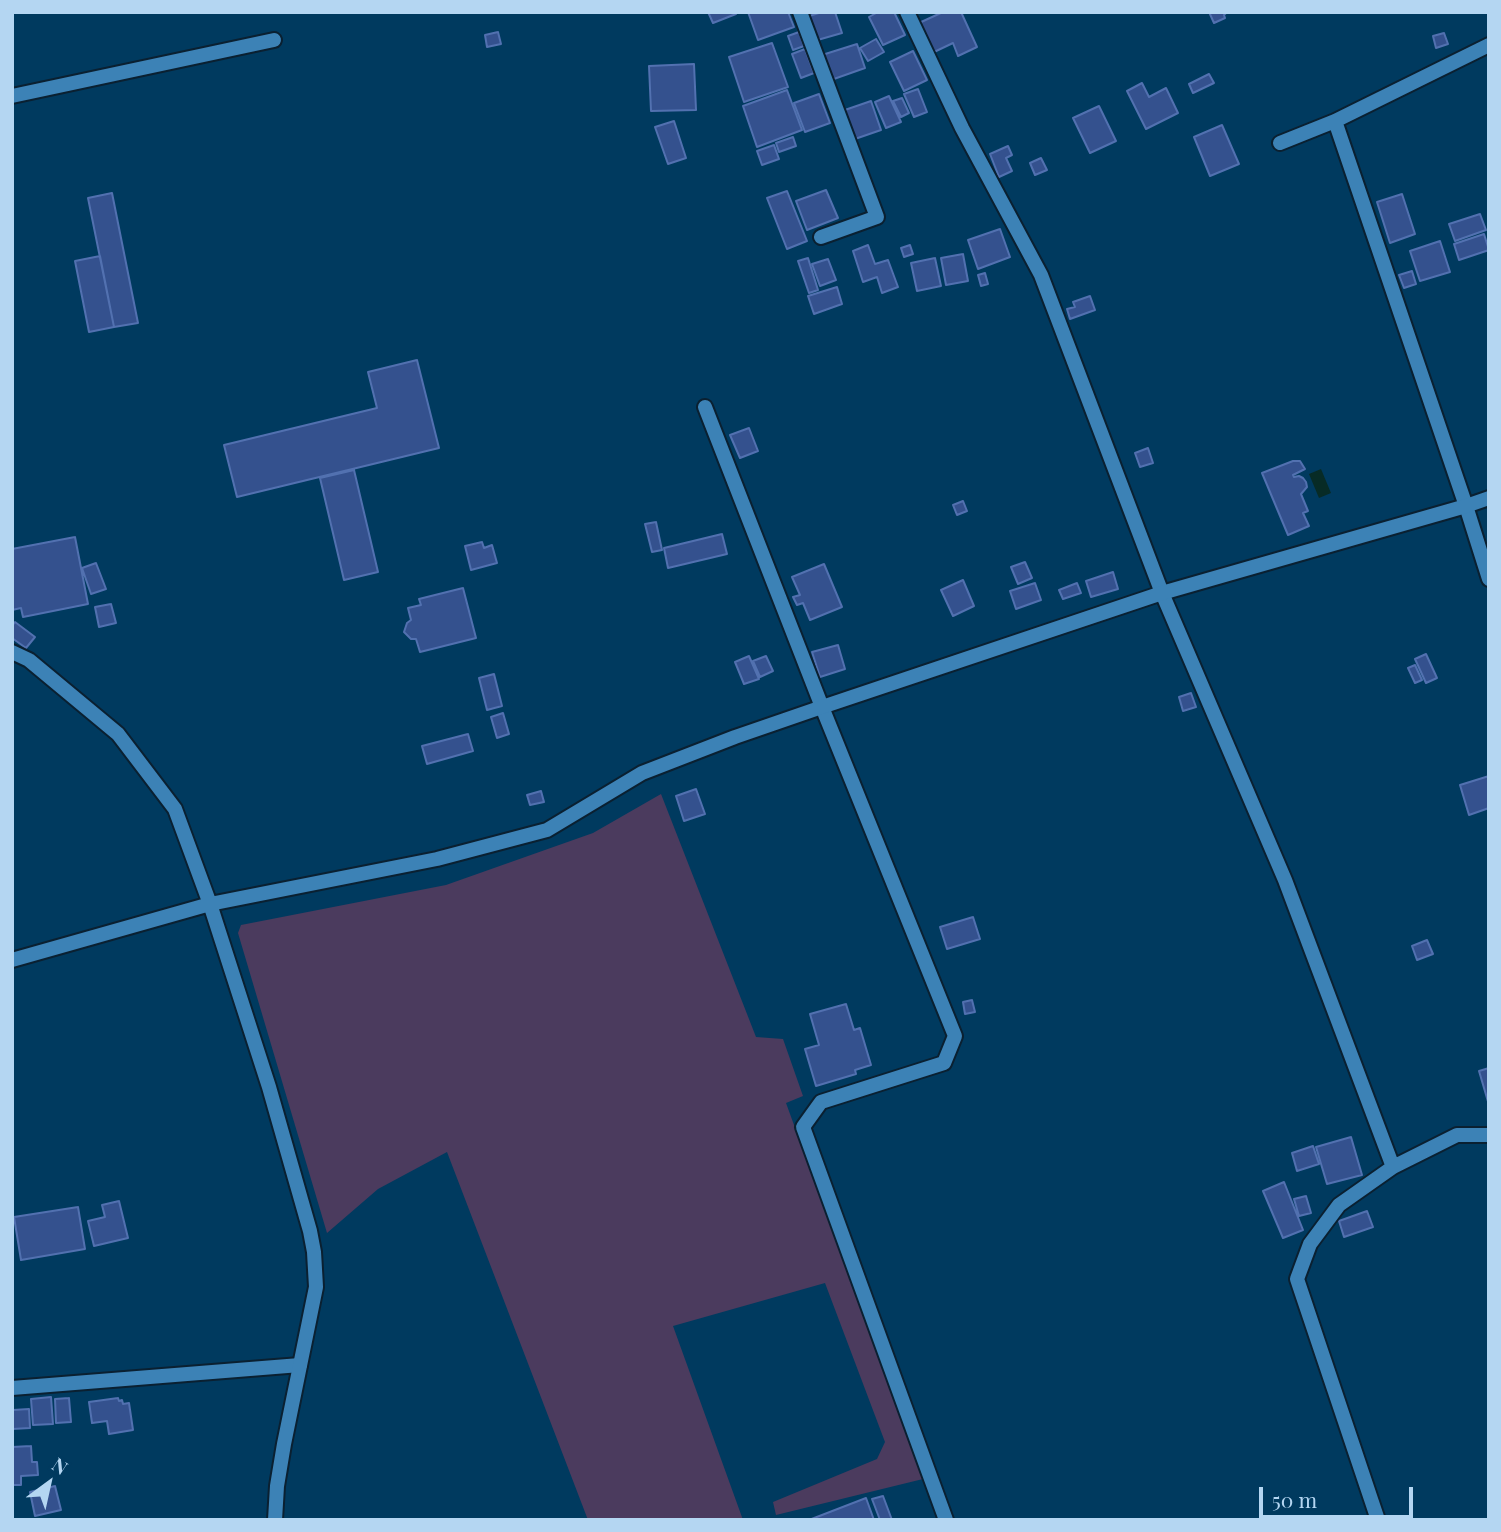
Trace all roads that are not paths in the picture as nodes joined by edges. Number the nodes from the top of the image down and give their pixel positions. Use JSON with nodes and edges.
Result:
{"nodes":[{"id":1,"x":800,"y":12,"type":"edge"},
{"id":2,"x":907,"y":12,"type":"edge"},
{"id":3,"x":274,"y":40,"type":"dead end"},
{"id":4,"x":1489,"y":45,"type":"edge"},
{"id":5,"x":12,"y":96,"type":"edge"},
{"id":6,"x":1335,"y":121,"type":"junction"},
{"id":7,"x":1280,"y":143,"type":"dead end"},
{"id":8,"x":821,"y":237,"type":"dead end"},
{"id":9,"x":705,"y":407,"type":"dead end"},
{"id":10,"x":1489,"y":498,"type":"edge"},
{"id":11,"x":1466,"y":506,"type":"junction"},
{"id":12,"x":1489,"y":579,"type":"edge"},
{"id":13,"x":1162,"y":593,"type":"junction"},
{"id":14,"x":12,"y":652,"type":"edge"},
{"id":15,"x":822,"y":707,"type":"junction"},
{"id":16,"x":210,"y":904,"type":"junction"},
{"id":17,"x":12,"y":960,"type":"edge"},
{"id":18,"x":1489,"y":1135,"type":"edge"},
{"id":19,"x":1394,"y":1167,"type":"junction"},
{"id":20,"x":300,"y":1365,"type":"junction"},
{"id":21,"x":12,"y":1388,"type":"edge"},
{"id":22,"x":275,"y":1520,"type":"edge"},
{"id":23,"x":946,"y":1520,"type":"edge"},
{"id":24,"x":1378,"y":1520,"type":"edge"}],
"edges":[{"from":1,"to":8,"type":"street"},
{"from":2,"to":13,"type":"street"},
{"from":3,"to":5,"type":"street"},
{"from":4,"to":6,"type":"street"},
{"from":6,"to":7,"type":"street"},
{"from":6,"to":11,"type":"street"},
{"from":9,"to":15,"type":"street"},
{"from":10,"to":11,"type":"street"},
{"from":11,"to":12,"type":"street"},
{"from":11,"to":13,"type":"street"},
{"from":13,"to":15,"type":"street"},
{"from":13,"to":19,"type":"street"},
{"from":14,"to":16,"type":"street"},
{"from":15,"to":16,"type":"street"},
{"from":15,"to":23,"type":"street"},
{"from":16,"to":17,"type":"street"},
{"from":16,"to":20,"type":"street"},
{"from":18,"to":19,"type":"street"},
{"from":19,"to":24,"type":"street"},
{"from":20,"to":21,"type":"street"},
{"from":20,"to":22,"type":"street"}]}
